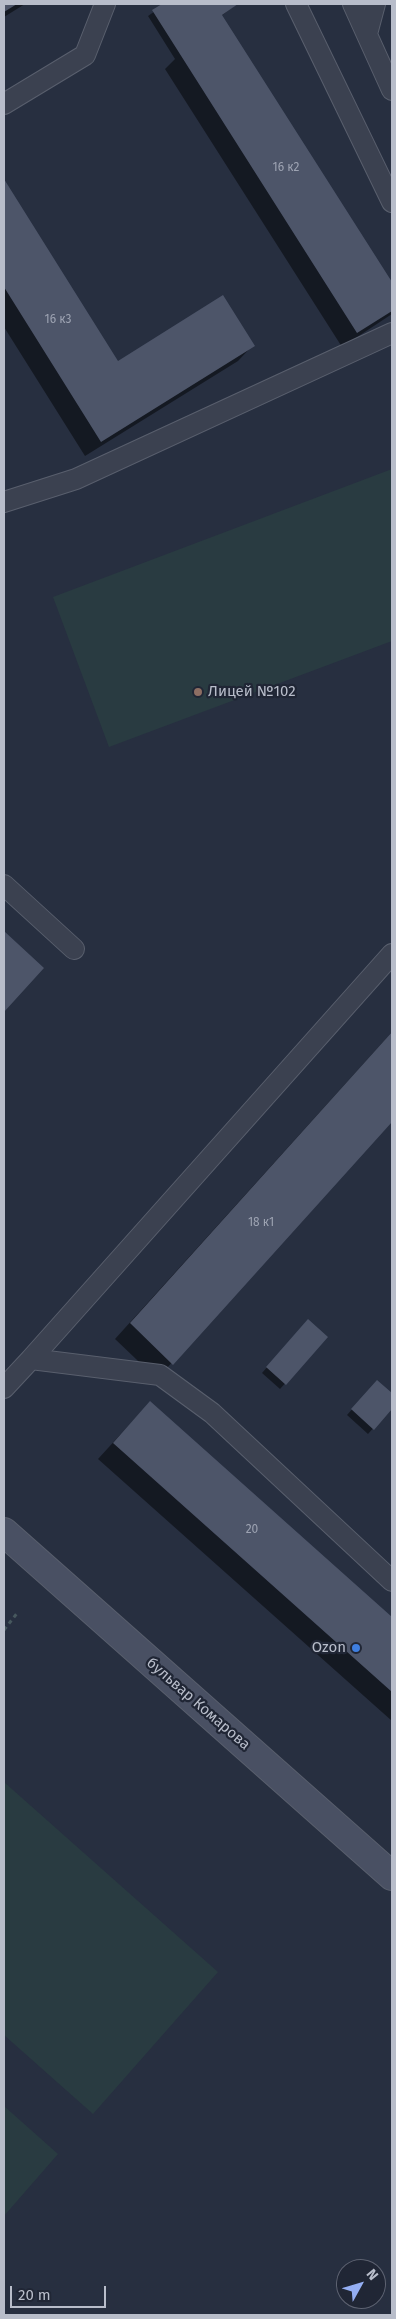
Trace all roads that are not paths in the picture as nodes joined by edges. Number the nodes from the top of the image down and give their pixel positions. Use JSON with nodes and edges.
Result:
{"nodes":[{"id":1,"x":105,"y":4,"type":"edge"},
{"id":2,"x":296,"y":4,"type":"edge"},
{"id":3,"x":352,"y":4,"type":"edge"},
{"id":4,"x":375,"y":4,"type":"edge"},
{"id":5,"x":366,"y":34,"type":"junction"},
{"id":6,"x":392,"y":90,"type":"edge"},
{"id":7,"x":4,"y":104,"type":"edge"},
{"id":8,"x":392,"y":202,"type":"edge"},
{"id":9,"x":392,"y":333,"type":"edge"},
{"id":10,"x":4,"y":502,"type":"edge"},
{"id":11,"x":4,"y":885,"type":"edge"},
{"id":12,"x":74,"y":949,"type":"dead end"},
{"id":13,"x":392,"y":954,"type":"edge"},
{"id":14,"x":31,"y":1359,"type":"junction"},
{"id":15,"x":4,"y":1388,"type":"edge"},
{"id":16,"x":4,"y":1532,"type":"edge"},
{"id":17,"x":392,"y":1581,"type":"edge"},
{"id":18,"x":392,"y":1876,"type":"edge"}],
"edges":[{"from":1,"to":7,"type":"lane"},
{"from":2,"to":8,"type":"lane"},
{"from":3,"to":5,"type":"lane"},
{"from":4,"to":5,"type":"lane"},
{"from":5,"to":6,"type":"lane"},
{"from":9,"to":10,"type":"lane"},
{"from":11,"to":12,"type":"lane"},
{"from":13,"to":14,"type":"lane"},
{"from":14,"to":15,"type":"lane"},
{"from":14,"to":17,"type":"lane"},
{"from":16,"to":18,"type":"street","name":"бульвар Комарова"}]}
